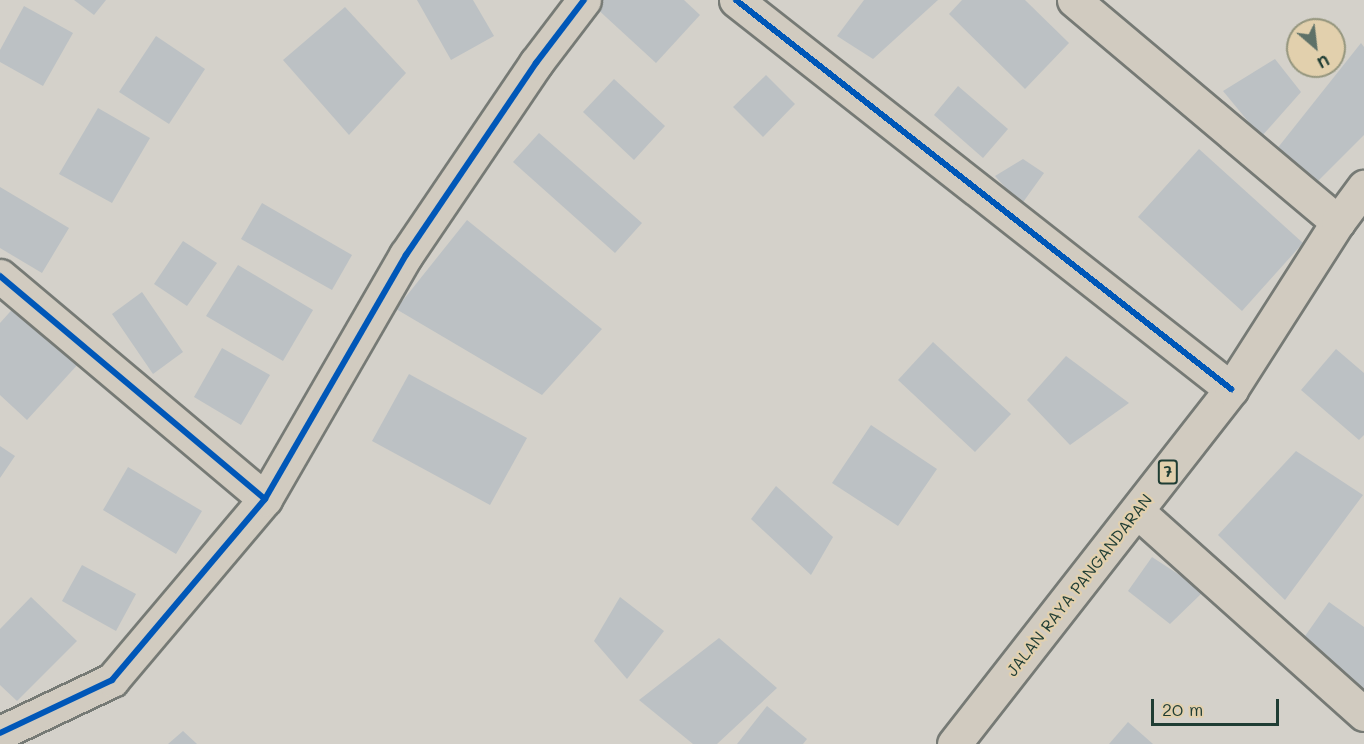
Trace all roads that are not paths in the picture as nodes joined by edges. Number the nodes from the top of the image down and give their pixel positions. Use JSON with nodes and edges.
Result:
{"nodes":[{"id":1,"x":584,"y":0,"type":"edge"},
{"id":2,"x":736,"y":0,"type":"edge"},
{"id":3,"x":1074,"y":0,"type":"edge"},
{"id":4,"x":1364,"y":187,"type":"edge"},
{"id":5,"x":1338,"y":222,"type":"junction"},
{"id":6,"x":0,"y":276,"type":"edge"},
{"id":7,"x":1231,"y":389,"type":"junction"},
{"id":8,"x":265,"y":499,"type":"junction"},
{"id":9,"x":1138,"y":512,"type":"junction"},
{"id":10,"x":1364,"y":714,"type":"edge"},
{"id":11,"x":0,"y":733,"type":"edge"},
{"id":12,"x":954,"y":744,"type":"edge"}],
"edges":[{"from":1,"to":8,"type":"main road"},
{"from":2,"to":7,"type":"main road"},
{"from":3,"to":5,"type":"main road"},
{"from":4,"to":5,"type":"main road","name":"JALAN RAYA PANGANDARAN","number":"7"},
{"from":5,"to":7,"type":"main road","name":"JALAN RAYA PANGANDARAN","number":"7"},
{"from":6,"to":8,"type":"main road"},
{"from":7,"to":9,"type":"main road","name":"JALAN RAYA PANGANDARAN","number":"7"},
{"from":8,"to":11,"type":"main road"},
{"from":9,"to":10,"type":"main road"},
{"from":9,"to":12,"type":"main road","name":"JALAN RAYA PANGANDARAN","number":"7"}]}
